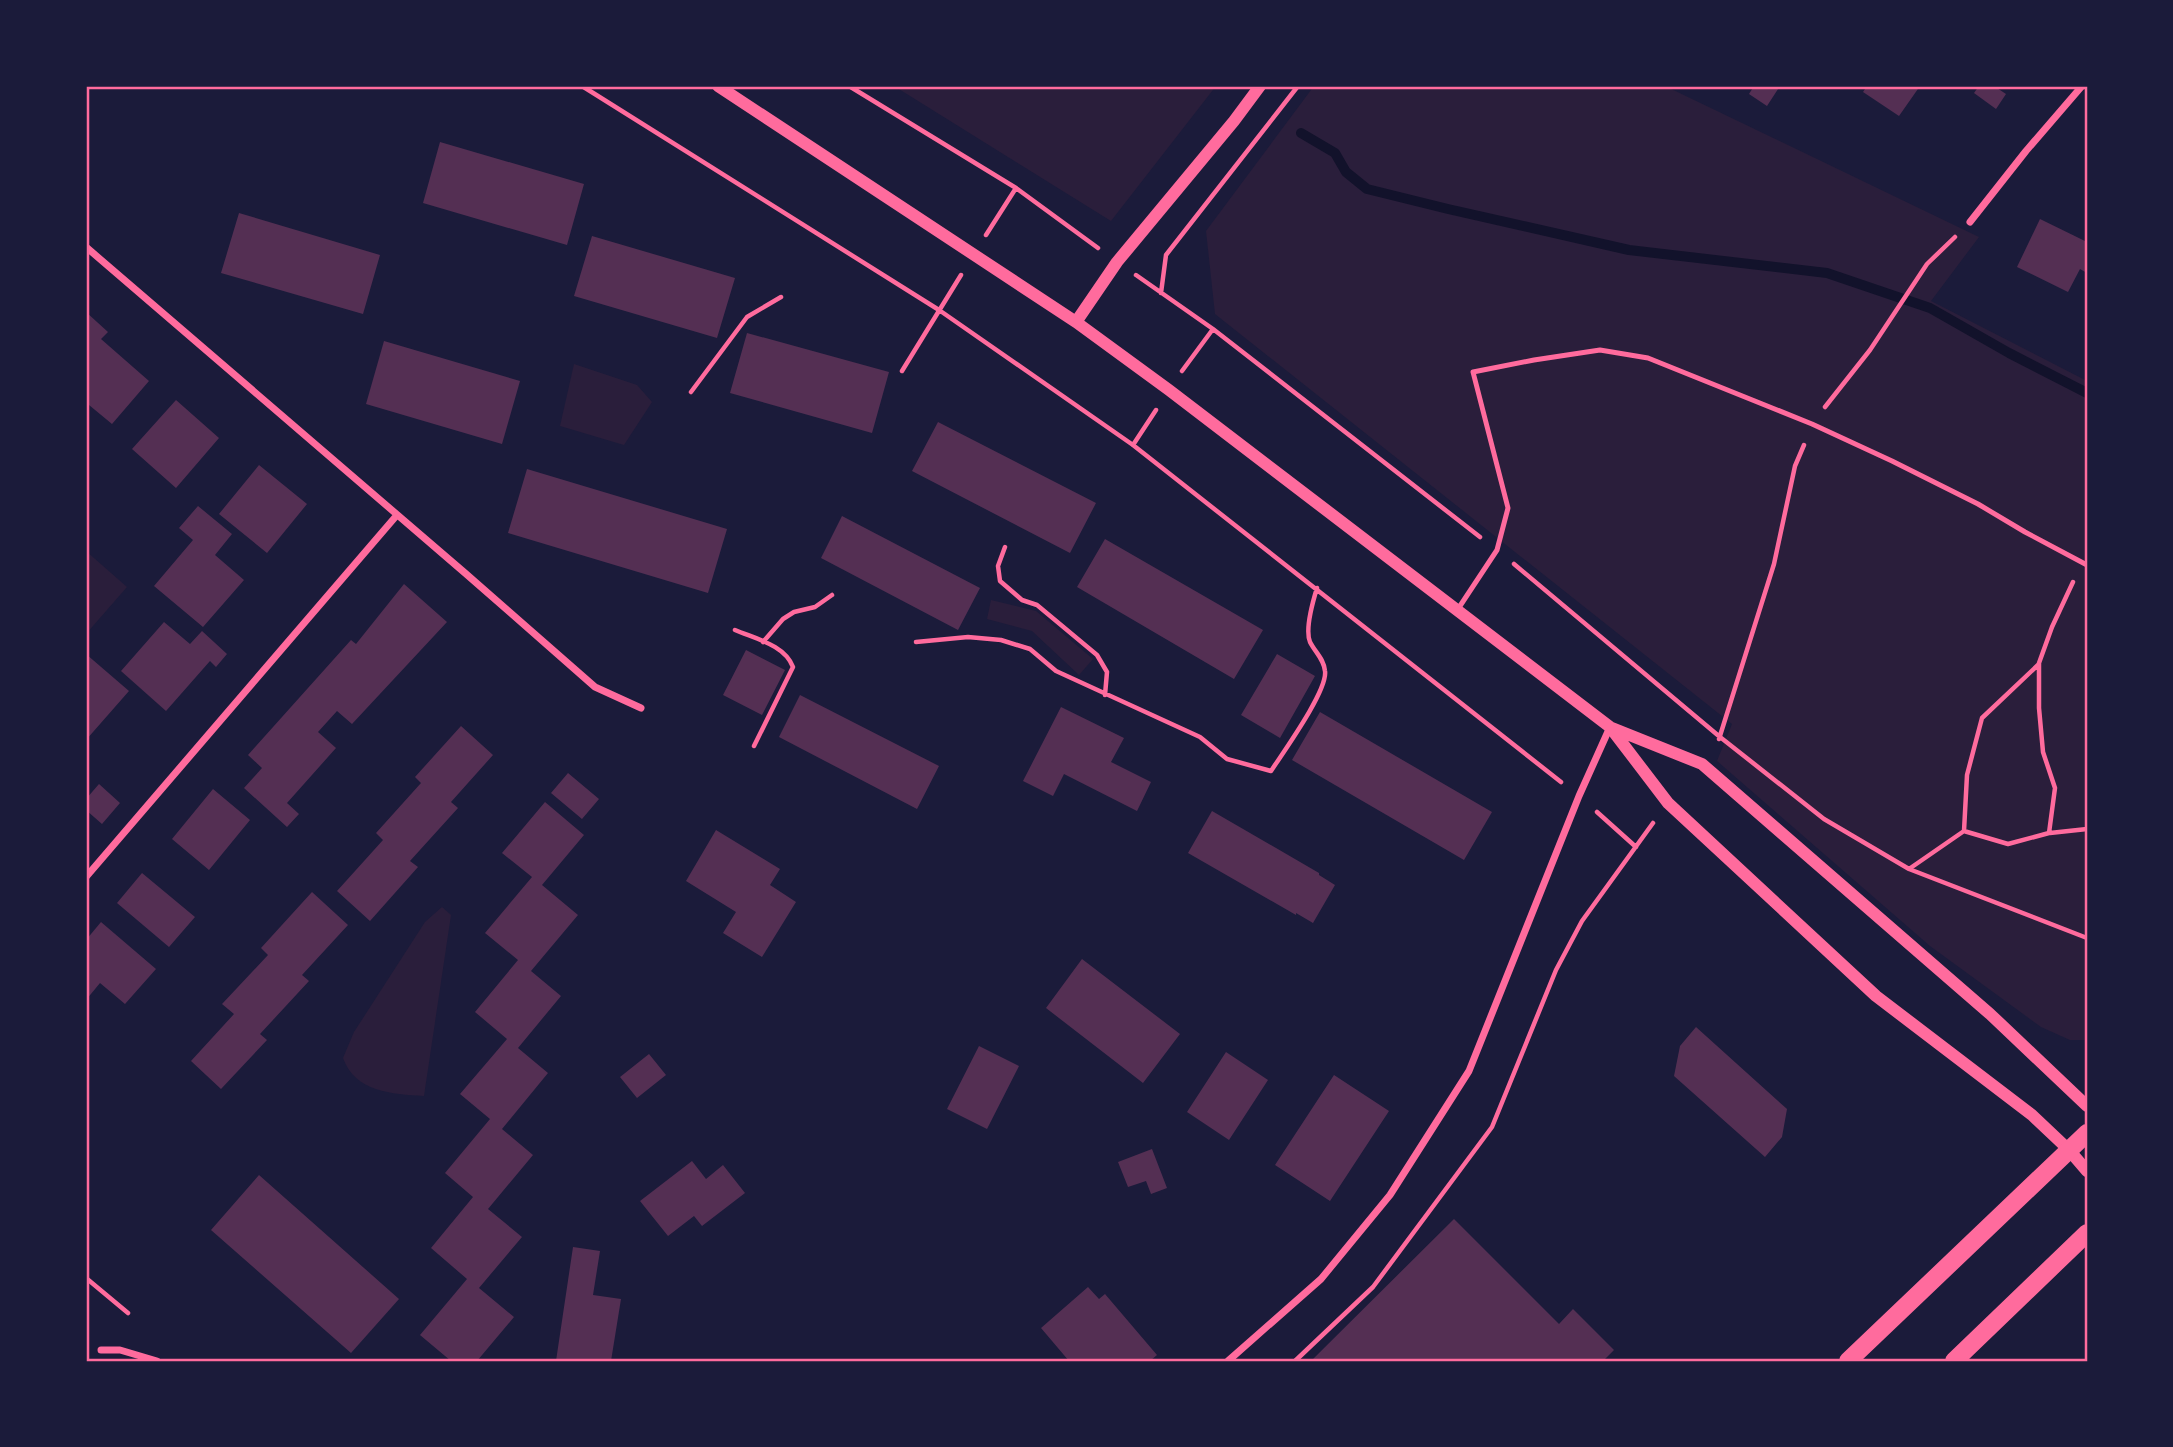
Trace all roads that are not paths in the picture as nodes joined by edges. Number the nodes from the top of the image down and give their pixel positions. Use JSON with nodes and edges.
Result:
{"nodes":[{"id":1,"x":718,"y":86,"type":"edge"},
{"id":2,"x":1260,"y":86,"type":"edge"},
{"id":3,"x":2082,"y":86,"type":"edge"},
{"id":4,"x":1970,"y":222,"type":"road end"},
{"id":5,"x":86,"y":247,"type":"edge"},
{"id":6,"x":1076,"y":323,"type":"junction"},
{"id":7,"x":397,"y":514,"type":"junction"},
{"id":8,"x":2085,"y":564,"type":"edge"},
{"id":9,"x":1458,"y":610,"type":"junction"},
{"id":10,"x":640,"y":708,"type":"dead end"},
{"id":11,"x":1610,"y":727,"type":"junction"},
{"id":12,"x":86,"y":877,"type":"edge"},
{"id":13,"x":2087,"y":1106,"type":"edge"},
{"id":14,"x":2087,"y":1133,"type":"edge"},
{"id":15,"x":2069,"y":1150,"type":"junction"},
{"id":16,"x":2087,"y":1171,"type":"edge"},
{"id":17,"x":2087,"y":1233,"type":"edge"},
{"id":18,"x":101,"y":1350,"type":"dead end"},
{"id":19,"x":157,"y":1361,"type":"edge"},
{"id":20,"x":1228,"y":1361,"type":"edge"},
{"id":21,"x":1848,"y":1361,"type":"edge"},
{"id":22,"x":1954,"y":1361,"type":"edge"}],
"edges":[{"from":1,"to":6,"type":"street"},
{"from":2,"to":6,"type":"street"},
{"from":3,"to":4,"type":"street"},
{"from":5,"to":7,"type":"street"},
{"from":6,"to":9,"type":"street"},
{"from":7,"to":10,"type":"street"},
{"from":7,"to":12,"type":"street"},
{"from":8,"to":9,"type":"lane"},
{"from":9,"to":11,"type":"street"},
{"from":11,"to":13,"type":"street"},
{"from":11,"to":15,"type":"street"},
{"from":11,"to":20,"type":"street"},
{"from":14,"to":15,"type":"main road"},
{"from":15,"to":16,"type":"street"},
{"from":15,"to":21,"type":"main road"},
{"from":17,"to":22,"type":"main road"},
{"from":18,"to":19,"type":"street"}]}
